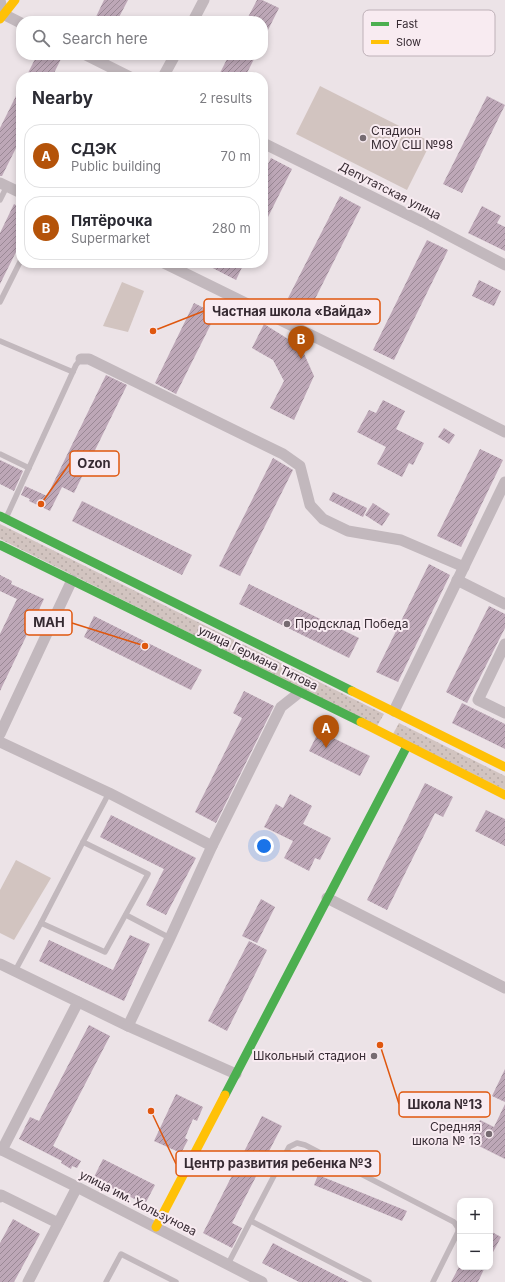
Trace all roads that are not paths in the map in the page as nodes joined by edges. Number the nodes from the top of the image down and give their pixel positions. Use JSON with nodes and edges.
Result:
{"nodes":[{"id":1,"x":0,"y":0,"type":"edge"},
{"id":2,"x":14,"y":0,"type":"edge"},
{"id":3,"x":204,"y":0,"type":"edge"},
{"id":4,"x":196,"y":16,"type":"edge"},
{"id":5,"x":2,"y":17,"type":"edge"},
{"id":6,"x":16,"y":21,"type":"edge"},
{"id":7,"x":96,"y":60,"type":"edge"},
{"id":8,"x":172,"y":60,"type":"edge"},
{"id":9,"x":120,"y":72,"type":"edge"},
{"id":10,"x":166,"y":72,"type":"edge"},
{"id":11,"x":268,"y":145,"type":"edge"},
{"id":12,"x":4,"y":184,"type":"edge"},
{"id":13,"x":16,"y":190,"type":"edge"},
{"id":14,"x":0,"y":200,"type":"edge"},
{"id":15,"x":505,"y":265,"type":"edge"},
{"id":16,"x":17,"y":268,"type":"edge"},
{"id":17,"x":174,"y":268,"type":"edge"},
{"id":18,"x":0,"y":302,"type":"edge"},
{"id":19,"x":0,"y":341,"type":"edge"},
{"id":20,"x":81,"y":360,"type":"joint"},
{"id":21,"x":73,"y":372,"type":"junction"},
{"id":22,"x":505,"y":432,"type":"edge"},
{"id":23,"x":0,"y":454,"type":"edge"},
{"id":24,"x":29,"y":468,"type":"junction"},
{"id":25,"x":505,"y":482,"type":"edge"},
{"id":26,"x":3,"y":518,"type":"edge"},
{"id":27,"x":0,"y":545,"type":"edge"},
{"id":28,"x":464,"y":567,"type":"junction"},
{"id":29,"x":72,"y":580,"type":"junction"},
{"id":30,"x":458,"y":580,"type":"junction"},
{"id":31,"x":505,"y":604,"type":"edge"},
{"id":32,"x":505,"y":644,"type":"edge"},
{"id":33,"x":300,"y":692,"type":"junction"},
{"id":34,"x":396,"y":712,"type":"junction"},
{"id":35,"x":505,"y":713,"type":"edge"},
{"id":36,"x":0,"y":734,"type":"edge"},
{"id":37,"x":386,"y":735,"type":"junction"},
{"id":38,"x":0,"y":742,"type":"edge"},
{"id":39,"x":407,"y":746,"type":"junction"},
{"id":40,"x":505,"y":767,"type":"edge"},
{"id":41,"x":109,"y":793,"type":"junction"},
{"id":42,"x":505,"y":795,"type":"edge"},
{"id":43,"x":83,"y":842,"type":"junction"},
{"id":44,"x":212,"y":846,"type":"junction"},
{"id":45,"x":327,"y":898,"type":"junction"},
{"id":46,"x":126,"y":915,"type":"junction"},
{"id":47,"x":41,"y":923,"type":"junction"},
{"id":48,"x":170,"y":938,"type":"junction"},
{"id":49,"x":0,"y":964,"type":"edge"},
{"id":50,"x":15,"y":971,"type":"junction"},
{"id":51,"x":505,"y":988,"type":"edge"},
{"id":52,"x":78,"y":1002,"type":"junction"},
{"id":53,"x":128,"y":1026,"type":"junction"},
{"id":54,"x":236,"y":1074,"type":"junction"},
{"id":55,"x":1,"y":1150,"type":"edge"},
{"id":56,"x":77,"y":1187,"type":"junction"},
{"id":57,"x":0,"y":1197,"type":"edge"},
{"id":58,"x":251,"y":1221,"type":"junction"},
{"id":59,"x":58,"y":1223,"type":"junction"},
{"id":60,"x":156,"y":1228,"type":"junction"},
{"id":61,"x":228,"y":1264,"type":"junction"},
{"id":62,"x":28,"y":1282,"type":"edge"},
{"id":63,"x":106,"y":1282,"type":"edge"},
{"id":64,"x":176,"y":1282,"type":"edge"},
{"id":65,"x":262,"y":1282,"type":"edge"},
{"id":66,"x":369,"y":1282,"type":"edge"},
{"id":67,"x":433,"y":1282,"type":"edge"}],
"edges":[{"from":1,"to":5,"type":"street"},
{"from":2,"to":5,"type":"main road"},
{"from":3,"to":4,"type":"street"},
{"from":5,"to":6,"type":"street"},
{"from":7,"to":9,"type":"street"},
{"from":8,"to":10,"type":"street"},
{"from":11,"to":15,"type":"street","name":"Депутатская улица"},
{"from":12,"to":13,"type":"street"},
{"from":12,"to":14,"type":"lane"},
{"from":16,"to":18,"type":"lane"},
{"from":17,"to":22,"type":"street"},
{"from":19,"to":21,"type":"lane"},
{"from":20,"to":21,"type":"lane"},
{"from":20,"to":28,"type":"street"},
{"from":21,"to":24,"type":"lane"},
{"from":23,"to":24,"type":"lane"},
{"from":24,"to":26,"type":"lane"},
{"from":25,"to":28,"type":"street"},
{"from":26,"to":34,"type":"main road","name":"улица Германа Титова"},
{"from":27,"to":29,"type":"main road","name":"улица Германа Титова"},
{"from":28,"to":30,"type":"street"},
{"from":29,"to":33,"type":"main road","name":"улица Германа Титова"},
{"from":29,"to":36,"type":"street"},
{"from":30,"to":31,"type":"street"},
{"from":30,"to":34,"type":"street"},
{"from":32,"to":35,"type":"street"},
{"from":33,"to":37,"type":"main road","name":"улица Германа Титова"},
{"from":33,"to":44,"type":"street"},
{"from":34,"to":37,"type":"main road"},
{"from":34,"to":40,"type":"main road","name":"улица Германа Титова"},
{"from":37,"to":39,"type":"main road","name":"улица Германа Титова"},
{"from":38,"to":41,"type":"street"},
{"from":39,"to":42,"type":"main road","name":"улица Германа Титова"},
{"from":39,"to":45,"type":"main road"},
{"from":41,"to":43,"type":"lane"},
{"from":41,"to":44,"type":"street"},
{"from":43,"to":46,"type":"lane"},
{"from":43,"to":47,"type":"lane"},
{"from":44,"to":48,"type":"street"},
{"from":45,"to":51,"type":"street"},
{"from":45,"to":54,"type":"main road"},
{"from":46,"to":47,"type":"lane"},
{"from":46,"to":48,"type":"lane"},
{"from":47,"to":50,"type":"lane"},
{"from":48,"to":53,"type":"street"},
{"from":49,"to":50,"type":"street"},
{"from":50,"to":52,"type":"street"},
{"from":52,"to":53,"type":"street"},
{"from":52,"to":55,"type":"street"},
{"from":53,"to":54,"type":"street"},
{"from":54,"to":60,"type":"main road"},
{"from":55,"to":56,"type":"street","name":"улица им. Хользунова"},
{"from":56,"to":59,"type":"street"},
{"from":56,"to":60,"type":"street","name":"улица им. Хользунова"},
{"from":57,"to":59,"type":"street"},
{"from":58,"to":61,"type":"lane"},
{"from":58,"to":66,"type":"lane"},
{"from":58,"to":67,"type":"lane"},
{"from":59,"to":62,"type":"street"},
{"from":60,"to":61,"type":"street","name":"улица им. Хользунова"},
{"from":61,"to":65,"type":"street","name":"улица им. Хользунова"},
{"from":63,"to":64,"type":"lane"}]}
